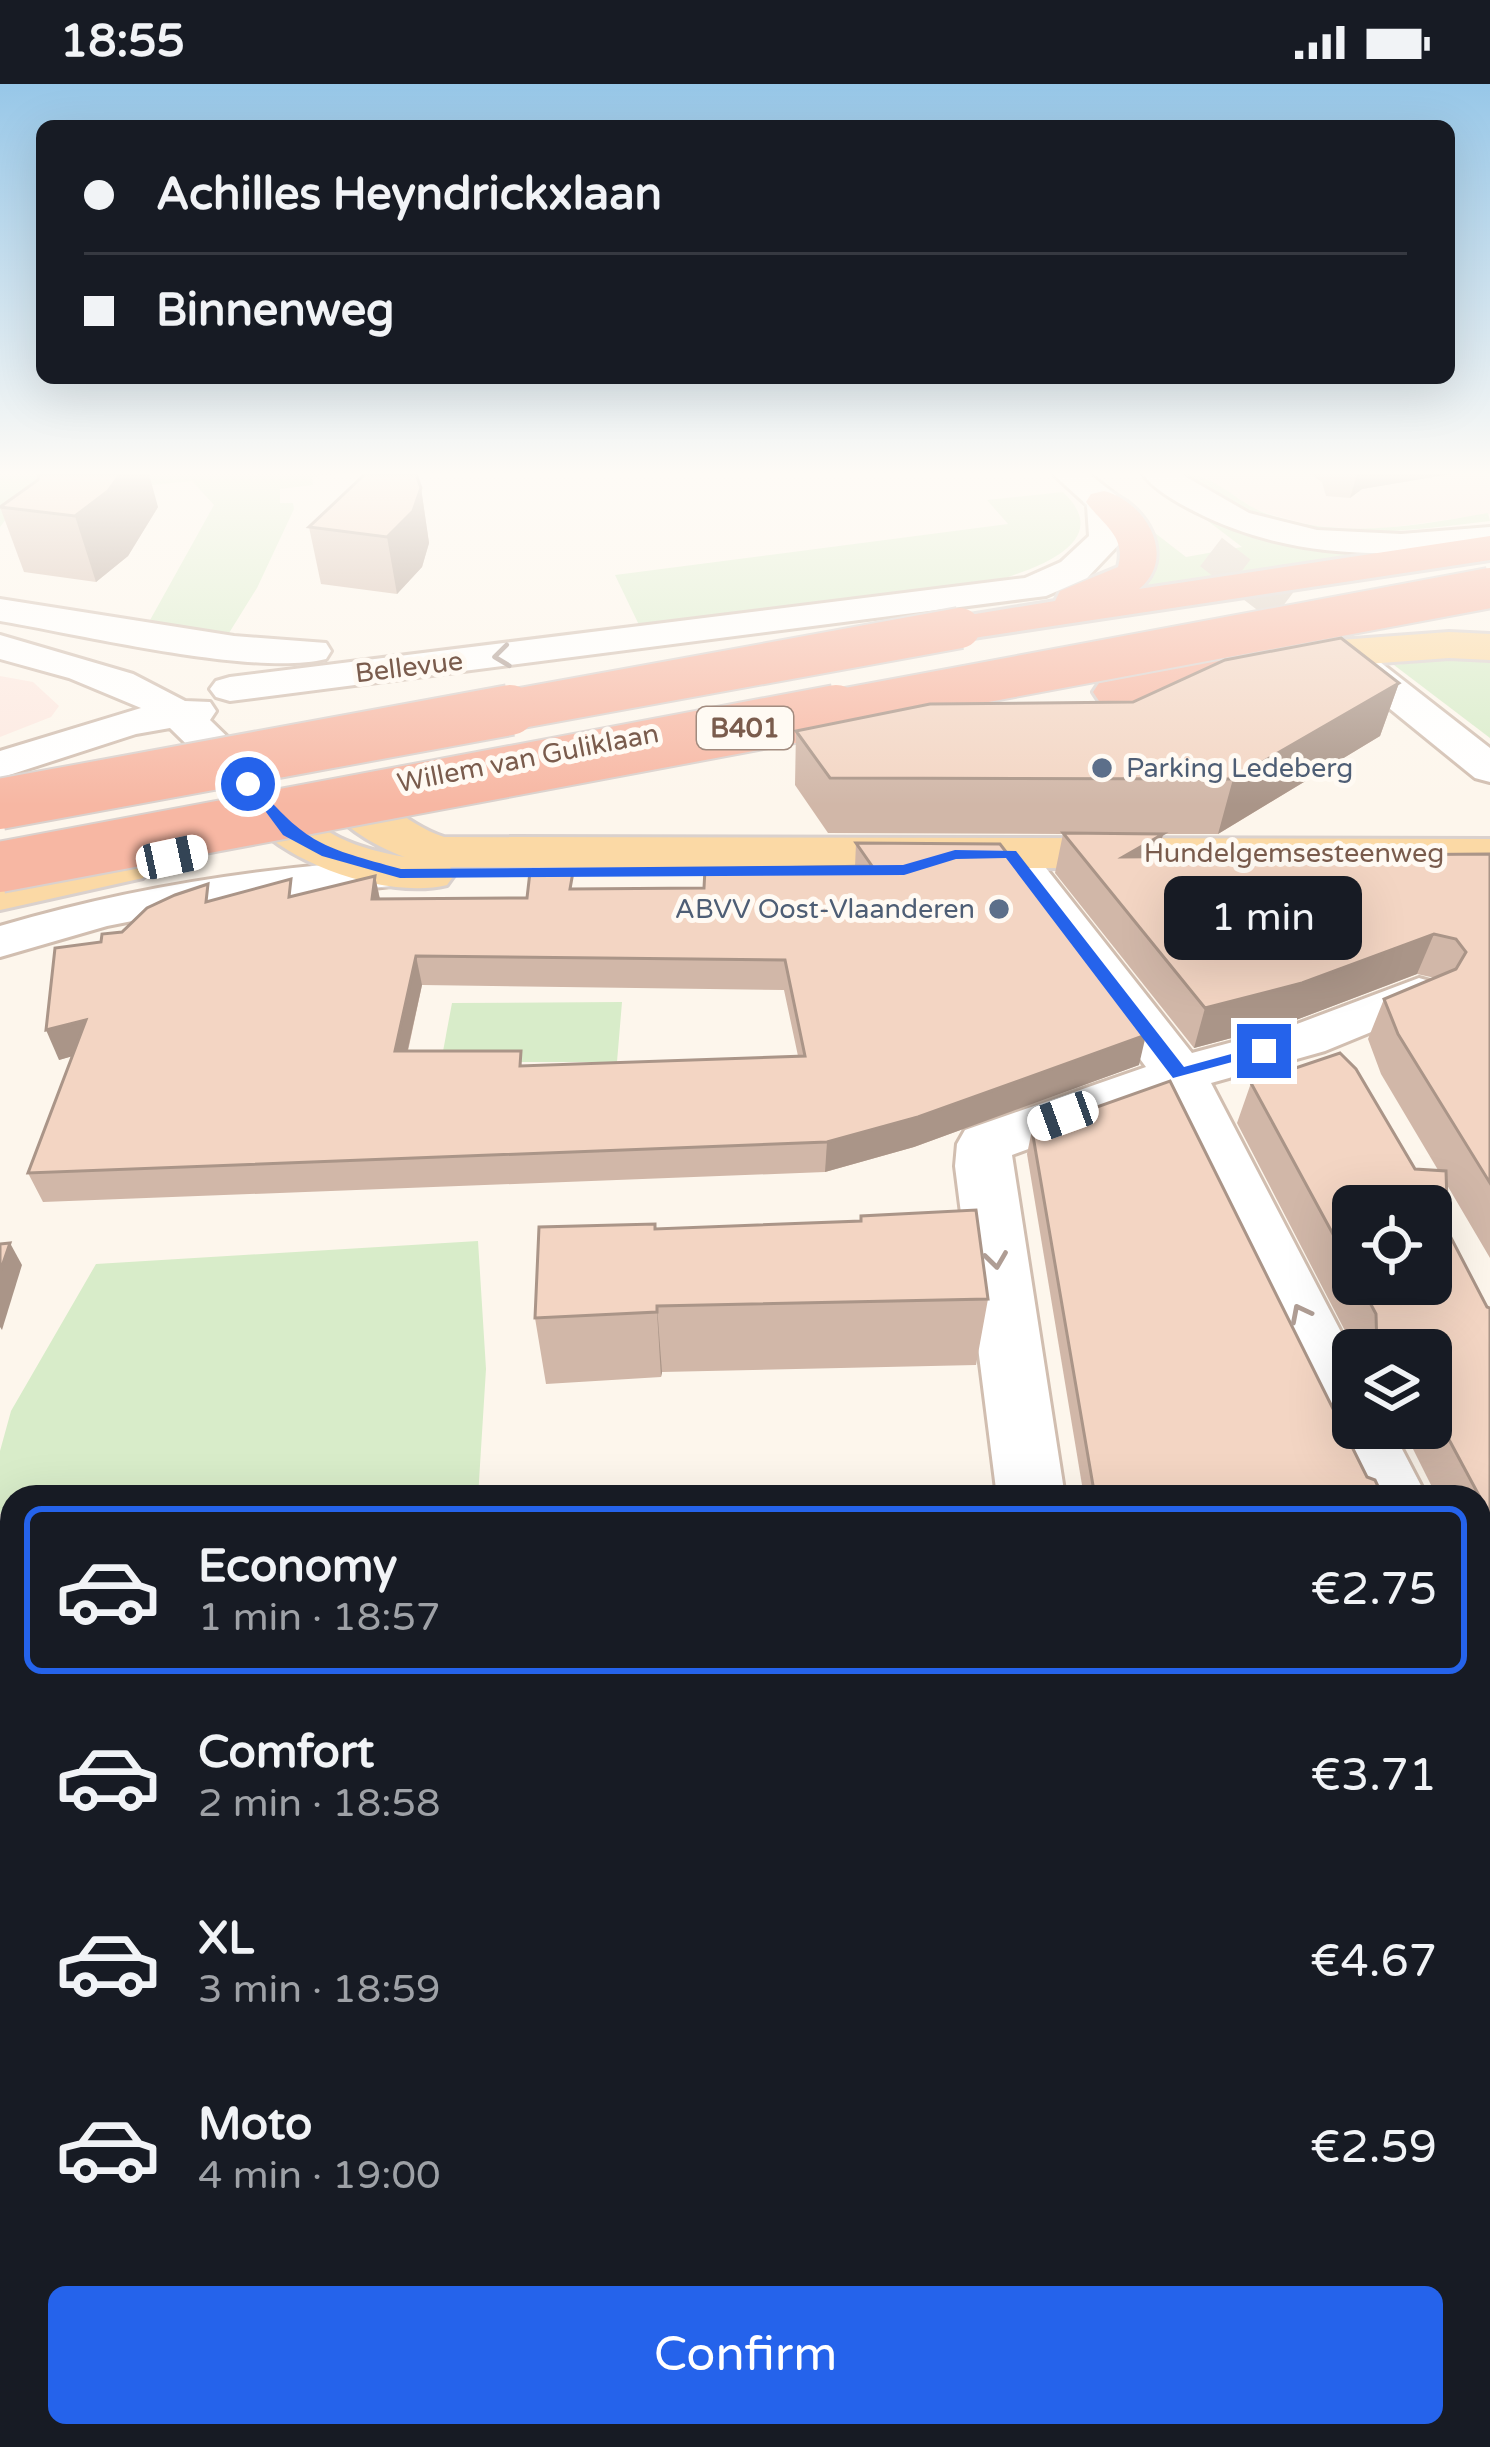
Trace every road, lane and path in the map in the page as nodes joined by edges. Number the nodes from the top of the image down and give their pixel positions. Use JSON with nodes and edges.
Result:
{"nodes":[{"id":1,"x":1042,"y":584,"type":"edge"},
{"id":2,"x":1110,"y":584,"type":"edge"},
{"id":3,"x":1250,"y":584,"type":"edge"},
{"id":4,"x":1489,"y":596,"type":"edge"},
{"id":5,"x":603,"y":604,"type":"dead end"},
{"id":6,"x":0,"y":610,"type":"edge"},
{"id":7,"x":546,"y":611,"type":"dead end"},
{"id":8,"x":484,"y":620,"type":"dead end"},
{"id":9,"x":960,"y":628,"type":"junction"},
{"id":10,"x":619,"y":641,"type":"junction"},
{"id":11,"x":0,"y":646,"type":"edge"},
{"id":12,"x":561,"y":649,"type":"junction"},
{"id":13,"x":1285,"y":657,"type":"joint"},
{"id":14,"x":1366,"y":670,"type":"tunnel mouth"},
{"id":15,"x":237,"y":700,"type":"junction"},
{"id":16,"x":178,"y":714,"type":"junction"},
{"id":17,"x":0,"y":765,"type":"edge"},
{"id":18,"x":1490,"y":769,"type":"edge"},
{"id":19,"x":0,"y":804,"type":"edge"},
{"id":20,"x":353,"y":806,"type":"junction"},
{"id":21,"x":276,"y":820,"type":"junction"},
{"id":22,"x":0,"y":836,"type":"edge"},
{"id":23,"x":955,"y":854,"type":"junction"},
{"id":24,"x":1011,"y":854,"type":"junction"},
{"id":25,"x":1490,"y":854,"type":"edge"},
{"id":26,"x":0,"y":864,"type":"edge"},
{"id":27,"x":400,"y":873,"type":"junction"},
{"id":28,"x":0,"y":894,"type":"edge"},
{"id":29,"x":0,"y":905,"type":"edge"},
{"id":30,"x":0,"y":942,"type":"edge"},
{"id":31,"x":1419,"y":994,"type":"edge"},
{"id":32,"x":1307,"y":1039,"type":"junction"},
{"id":33,"x":1180,"y":1074,"type":"junction"},
{"id":34,"x":1349,"y":1080,"type":"edge"},
{"id":35,"x":1332,"y":1376,"type":"edge"},
{"id":36,"x":1369,"y":1449,"type":"edge"},
{"id":37,"x":1026,"y":1466,"type":"edge"},
{"id":38,"x":1387,"y":1485,"type":"edge"}],
"edges":[{"from":1,"to":10,"type":"street","name":"Bellevue"},
{"from":2,"to":9,"type":"highway"},
{"from":3,"to":9,"type":"highway"},
{"from":4,"to":13,"type":"main road"},
{"from":4,"to":20,"type":"main road","name":"Willem van Guliklaan"},
{"from":4,"to":22,"type":"highway","number":"B401"},
{"from":4,"to":26,"type":"highway","number":"B401","bridge":true},
{"from":5,"to":10,"type":"street"},
{"from":6,"to":8,"type":"street"},
{"from":7,"to":12,"type":"street"},
{"from":9,"to":19,"type":"highway","bridge":true},
{"from":10,"to":12,"type":"street","name":"Bellevue"},
{"from":11,"to":15,"type":"street"},
{"from":11,"to":16,"type":"street"},
{"from":12,"to":15,"type":"street","name":"Bellevue","one_way":true},
{"from":13,"to":29,"type":"highway"},
{"from":14,"to":18,"type":"street"},
{"from":15,"to":16,"type":"street","name":"Bellevue"},
{"from":15,"to":20,"type":"street"},
{"from":16,"to":17,"type":"street","name":"Bellevue"},
{"from":16,"to":21,"type":"street"},
{"from":20,"to":21,"type":"main road"},
{"from":20,"to":23,"type":"main road","name":"Hundelgemsesteenweg"},
{"from":21,"to":26,"type":"main road"},
{"from":21,"to":27,"type":"main road","name":"Hundelgemsesteenweg"},
{"from":21,"to":28,"type":"main road"},
{"from":23,"to":24,"type":"main road","name":"Hundelgemsesteenweg"},
{"from":23,"to":27,"type":"main road","name":"Hundelgemsesteenweg"},
{"from":24,"to":25,"type":"main road","name":"Hundelgemsesteenweg"},
{"from":24,"to":33,"type":"street"},
{"from":27,"to":30,"type":"street","name":"Hundelgemsesteenweg"},
{"from":31,"to":32,"type":"street"},
{"from":32,"to":33,"type":"street"},
{"from":32,"to":34,"type":"street"},
{"from":35,"to":33,"type":"street","one_way":true},
{"from":33,"to":37,"type":"street","one_way":true},
{"from":36,"to":38,"type":"street"}]}
